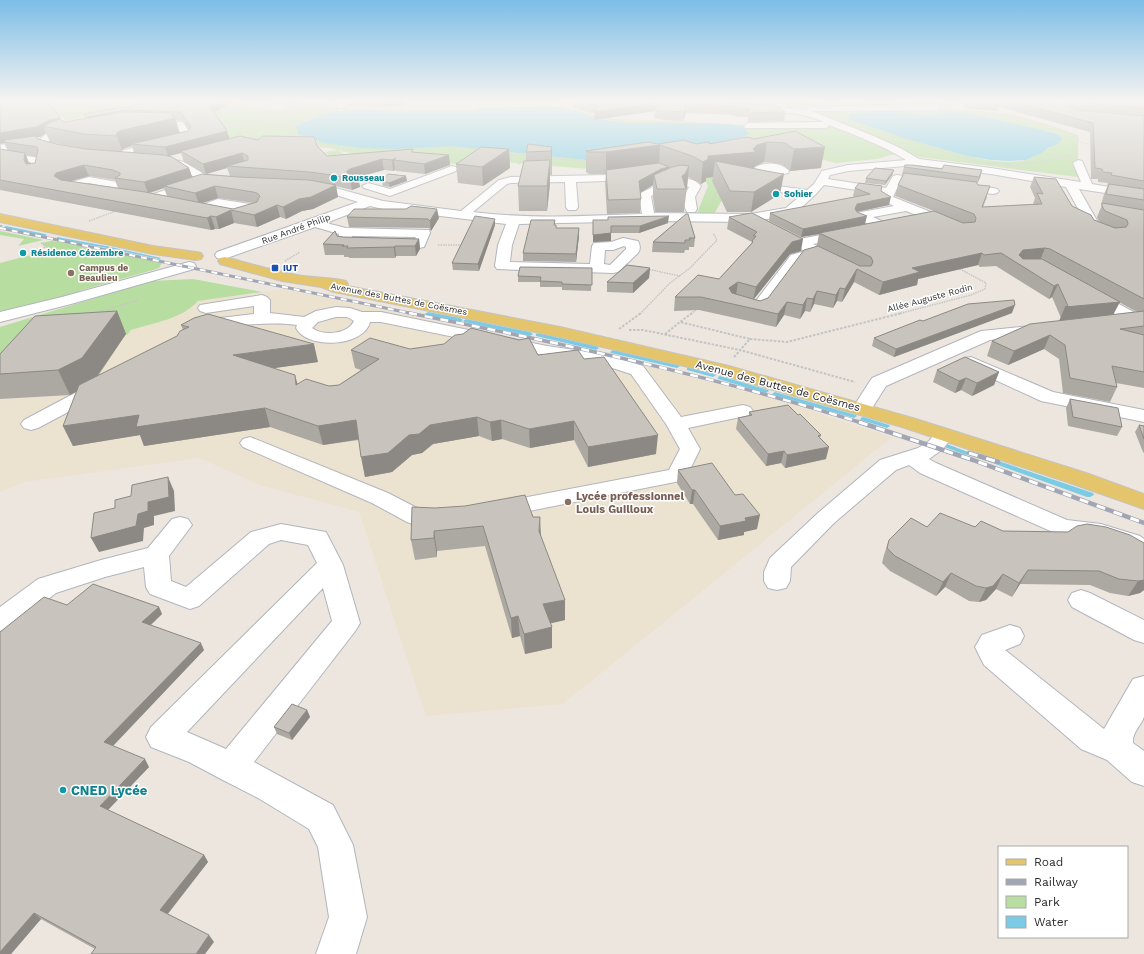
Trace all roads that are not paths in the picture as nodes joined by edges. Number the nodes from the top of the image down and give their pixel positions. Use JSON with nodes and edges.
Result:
{"nodes":[{"id":1,"x":10,"y":146,"type":"edge"},
{"id":2,"x":45,"y":146,"type":"edge"},
{"id":3,"x":152,"y":146,"type":"edge"},
{"id":4,"x":887,"y":146,"type":"edge"},
{"id":5,"x":76,"y":154,"type":"edge"},
{"id":6,"x":96,"y":156,"type":"edge"},
{"id":7,"x":108,"y":156,"type":"junction"},
{"id":8,"x":185,"y":156,"type":"edge"},
{"id":9,"x":168,"y":161,"type":"junction"},
{"id":10,"x":916,"y":162,"type":"junction"},
{"id":11,"x":787,"y":163,"type":"edge"},
{"id":12,"x":1078,"y":163,"type":"dead end"},
{"id":13,"x":452,"y":169,"type":"dead end"},
{"id":14,"x":35,"y":171,"type":"edge"},
{"id":15,"x":991,"y":171,"type":"junction"},
{"id":16,"x":233,"y":172,"type":"edge"},
{"id":17,"x":646,"y":172,"type":"edge"},
{"id":18,"x":665,"y":172,"type":"edge"},
{"id":19,"x":377,"y":176,"type":"dead end"},
{"id":20,"x":405,"y":176,"type":"edge"},
{"id":21,"x":425,"y":179,"type":"junction"},
{"id":22,"x":570,"y":179,"type":"junction"},
{"id":23,"x":206,"y":180,"type":"junction"},
{"id":24,"x":685,"y":181,"type":"junction"},
{"id":25,"x":821,"y":181,"type":"junction"},
{"id":26,"x":1085,"y":183,"type":"junction"},
{"id":27,"x":241,"y":184,"type":"edge"},
{"id":28,"x":1072,"y":184,"type":"junction"},
{"id":29,"x":348,"y":185,"type":"edge"},
{"id":30,"x":296,"y":186,"type":"edge"},
{"id":31,"x":334,"y":190,"type":"junction"},
{"id":32,"x":992,"y":190,"type":"dead end"},
{"id":33,"x":889,"y":191,"type":"junction"},
{"id":34,"x":96,"y":192,"type":"edge"},
{"id":35,"x":810,"y":194,"type":"junction"},
{"id":36,"x":119,"y":195,"type":"edge"},
{"id":37,"x":1144,"y":196,"type":"edge"},
{"id":38,"x":369,"y":202,"type":"junction"},
{"id":39,"x":171,"y":204,"type":"edge"},
{"id":40,"x":185,"y":207,"type":"edge"},
{"id":41,"x":572,"y":207,"type":"dead end"},
{"id":42,"x":907,"y":207,"type":"junction"},
{"id":43,"x":1083,"y":207,"type":"junction"},
{"id":44,"x":691,"y":209,"type":"dead end"},
{"id":45,"x":200,"y":210,"type":"edge"},
{"id":46,"x":1098,"y":210,"type":"dead end"},
{"id":47,"x":463,"y":215,"type":"junction"},
{"id":48,"x":649,"y":217,"type":"junction"},
{"id":49,"x":932,"y":217,"type":"junction"},
{"id":50,"x":0,"y":218,"type":"edge"},
{"id":51,"x":752,"y":218,"type":"junction"},
{"id":52,"x":514,"y":220,"type":"junction"},
{"id":53,"x":946,"y":222,"type":"edge"},
{"id":54,"x":314,"y":223,"type":"junction"},
{"id":55,"x":768,"y":227,"type":"edge"},
{"id":56,"x":884,"y":227,"type":"junction"},
{"id":57,"x":1115,"y":235,"type":"edge"},
{"id":58,"x":787,"y":237,"type":"edge"},
{"id":59,"x":799,"y":243,"type":"junction"},
{"id":60,"x":438,"y":244,"type":"road end"},
{"id":61,"x":818,"y":252,"type":"junction"},
{"id":62,"x":206,"y":262,"type":"junction"},
{"id":63,"x":596,"y":268,"type":"junction"},
{"id":64,"x":850,"y":268,"type":"edge"},
{"id":65,"x":326,"y":284,"type":"junction"},
{"id":66,"x":1074,"y":285,"type":"edge"},
{"id":67,"x":375,"y":296,"type":"junction"},
{"id":68,"x":736,"y":302,"type":"edge"},
{"id":69,"x":206,"y":308,"type":"dead end"},
{"id":70,"x":472,"y":314,"type":"junction"},
{"id":71,"x":352,"y":315,"type":"junction"},
{"id":72,"x":0,"y":317,"type":"edge"},
{"id":73,"x":262,"y":318,"type":"junction"},
{"id":74,"x":308,"y":322,"type":"junction"},
{"id":75,"x":1139,"y":322,"type":"edge"},
{"id":76,"x":1104,"y":323,"type":"edge"},
{"id":77,"x":1057,"y":328,"type":"edge"},
{"id":78,"x":189,"y":331,"type":"edge"},
{"id":79,"x":950,"y":352,"type":"junction"},
{"id":80,"x":112,"y":382,"type":"edge"},
{"id":81,"x":862,"y":409,"type":"junction"},
{"id":82,"x":743,"y":411,"type":"dead end"},
{"id":83,"x":1144,"y":416,"type":"edge"},
{"id":84,"x":31,"y":424,"type":"dead end"},
{"id":85,"x":676,"y":424,"type":"junction"},
{"id":86,"x":944,"y":435,"type":"junction"},
{"id":87,"x":250,"y":443,"type":"dead end"},
{"id":88,"x":912,"y":457,"type":"junction"},
{"id":89,"x":1078,"y":478,"type":"junction"},
{"id":90,"x":1144,"y":492,"type":"edge"},
{"id":91,"x":1144,"y":502,"type":"edge"},
{"id":92,"x":480,"y":513,"type":"edge"},
{"id":93,"x":457,"y":517,"type":"edge"},
{"id":94,"x":180,"y":524,"type":"dead end"},
{"id":95,"x":1144,"y":550,"type":"edge"},
{"id":96,"x":156,"y":555,"type":"junction"},
{"id":97,"x":330,"y":565,"type":"junction"},
{"id":98,"x":777,"y":582,"type":"dead end"},
{"id":99,"x":1081,"y":600,"type":"dead end"},
{"id":100,"x":0,"y":621,"type":"edge"},
{"id":101,"x":1144,"y":632,"type":"edge"},
{"id":102,"x":1010,"y":636,"type":"dead end"},
{"id":103,"x":1144,"y":688,"type":"edge"},
{"id":104,"x":1118,"y":750,"type":"junction"},
{"id":105,"x":231,"y":767,"type":"junction"},
{"id":106,"x":1144,"y":771,"type":"edge"},
{"id":107,"x":336,"y":954,"type":"edge"}],
"edges":[{"from":1,"to":14,"type":"street"},
{"from":2,"to":5,"type":"street"},
{"from":3,"to":7,"type":"street"},
{"from":4,"to":10,"type":"street"},
{"from":6,"to":7,"type":"street"},
{"from":7,"to":9,"type":"street"},
{"from":8,"to":9,"type":"street"},
{"from":9,"to":23,"type":"street"},
{"from":10,"to":15,"type":"street"},
{"from":10,"to":25,"type":"street"},
{"from":11,"to":35,"type":"street"},
{"from":12,"to":26,"type":"street"},
{"from":13,"to":21,"type":"street"},
{"from":15,"to":26,"type":"street"},
{"from":15,"to":28,"type":"street"},
{"from":16,"to":23,"type":"street"},
{"from":17,"to":22,"type":"street"},
{"from":18,"to":24,"type":"street"},
{"from":19,"to":21,"type":"street"},
{"from":20,"to":21,"type":"street"},
{"from":22,"to":41,"type":"street"},
{"from":22,"to":47,"type":"street"},
{"from":23,"to":27,"type":"street"},
{"from":23,"to":39,"type":"street"},
{"from":24,"to":44,"type":"street"},
{"from":24,"to":48,"type":"street"},
{"from":25,"to":33,"type":"street"},
{"from":25,"to":35,"type":"street"},
{"from":26,"to":28,"type":"street"},
{"from":26,"to":37,"type":"street"},
{"from":28,"to":43,"type":"street"},
{"from":29,"to":31,"type":"street"},
{"from":30,"to":31,"type":"street"},
{"from":31,"to":38,"type":"street"},
{"from":32,"to":33,"type":"street"},
{"from":33,"to":42,"type":"street"},
{"from":34,"to":36,"type":"street"},
{"from":35,"to":51,"type":"street"},
{"from":38,"to":47,"type":"street"},
{"from":38,"to":54,"type":"street","name":"Rue André Philip"},
{"from":40,"to":45,"type":"street"},
{"from":42,"to":49,"type":"street"},
{"from":42,"to":56,"type":"street"},
{"from":43,"to":46,"type":"street"},
{"from":43,"to":57,"type":"street"},
{"from":47,"to":52,"type":"street"},
{"from":48,"to":51,"type":"street"},
{"from":48,"to":52,"type":"street"},
{"from":49,"to":53,"type":"street"},
{"from":49,"to":56,"type":"street"},
{"from":50,"to":62,"type":"main road","name":"Avenue des Buttes de Coësmes"},
{"from":51,"to":55,"type":"street"},
{"from":52,"to":63,"type":"street"},
{"from":54,"to":60,"type":"street"},
{"from":54,"to":62,"type":"street","name":"Rue André Philip"},
{"from":56,"to":59,"type":"street"},
{"from":58,"to":59,"type":"street"},
{"from":59,"to":61,"type":"street"},
{"from":61,"to":64,"type":"street"},
{"from":61,"to":68,"type":"street"},
{"from":62,"to":65,"type":"main road","name":"Avenue des Buttes de Coësmes"},
{"from":62,"to":72,"type":"street","name":"Rue André Philip"},
{"from":63,"to":63,"type":"street"},
{"from":65,"to":67,"type":"main road","name":"Avenue des Buttes de Coësmes"},
{"from":65,"to":70,"type":"main road","name":"Avenue des Buttes de Coësmes"},
{"from":66,"to":75,"type":"street"},
{"from":67,"to":70,"type":"main road","name":"Avenue des Buttes de Coësmes"},
{"from":67,"to":71,"type":"street"},
{"from":69,"to":73,"type":"street"},
{"from":70,"to":81,"type":"main road","name":"Avenue des Buttes de Coësmes"},
{"from":71,"to":74,"type":"street"},
{"from":71,"to":74,"type":"street"},
{"from":71,"to":85,"type":"street"},
{"from":73,"to":74,"type":"street"},
{"from":73,"to":78,"type":"street"},
{"from":75,"to":76,"type":"street"},
{"from":77,"to":79,"type":"street"},
{"from":79,"to":81,"type":"street"},
{"from":79,"to":83,"type":"street"},
{"from":80,"to":84,"type":"street"},
{"from":81,"to":86,"type":"main road","name":"Avenue des Buttes de Coësmes"},
{"from":82,"to":85,"type":"street"},
{"from":85,"to":92,"type":"street"},
{"from":86,"to":88,"type":"street"},
{"from":86,"to":89,"type":"main road","name":"Avenue des Buttes de Coësmes"},
{"from":87,"to":93,"type":"street"},
{"from":88,"to":95,"type":"street"},
{"from":88,"to":98,"type":"street"},
{"from":89,"to":90,"type":"main road","name":"Avenue des Buttes de Coësmes"},
{"from":89,"to":91,"type":"main road","name":"Avenue des Buttes de Coësmes"},
{"from":94,"to":96,"type":"street"},
{"from":96,"to":97,"type":"street"},
{"from":96,"to":100,"type":"street"},
{"from":97,"to":105,"type":"street"},
{"from":97,"to":105,"type":"street"},
{"from":99,"to":101,"type":"street"},
{"from":102,"to":104,"type":"street"},
{"from":103,"to":104,"type":"street"},
{"from":104,"to":106,"type":"street"},
{"from":105,"to":107,"type":"street"}]}
